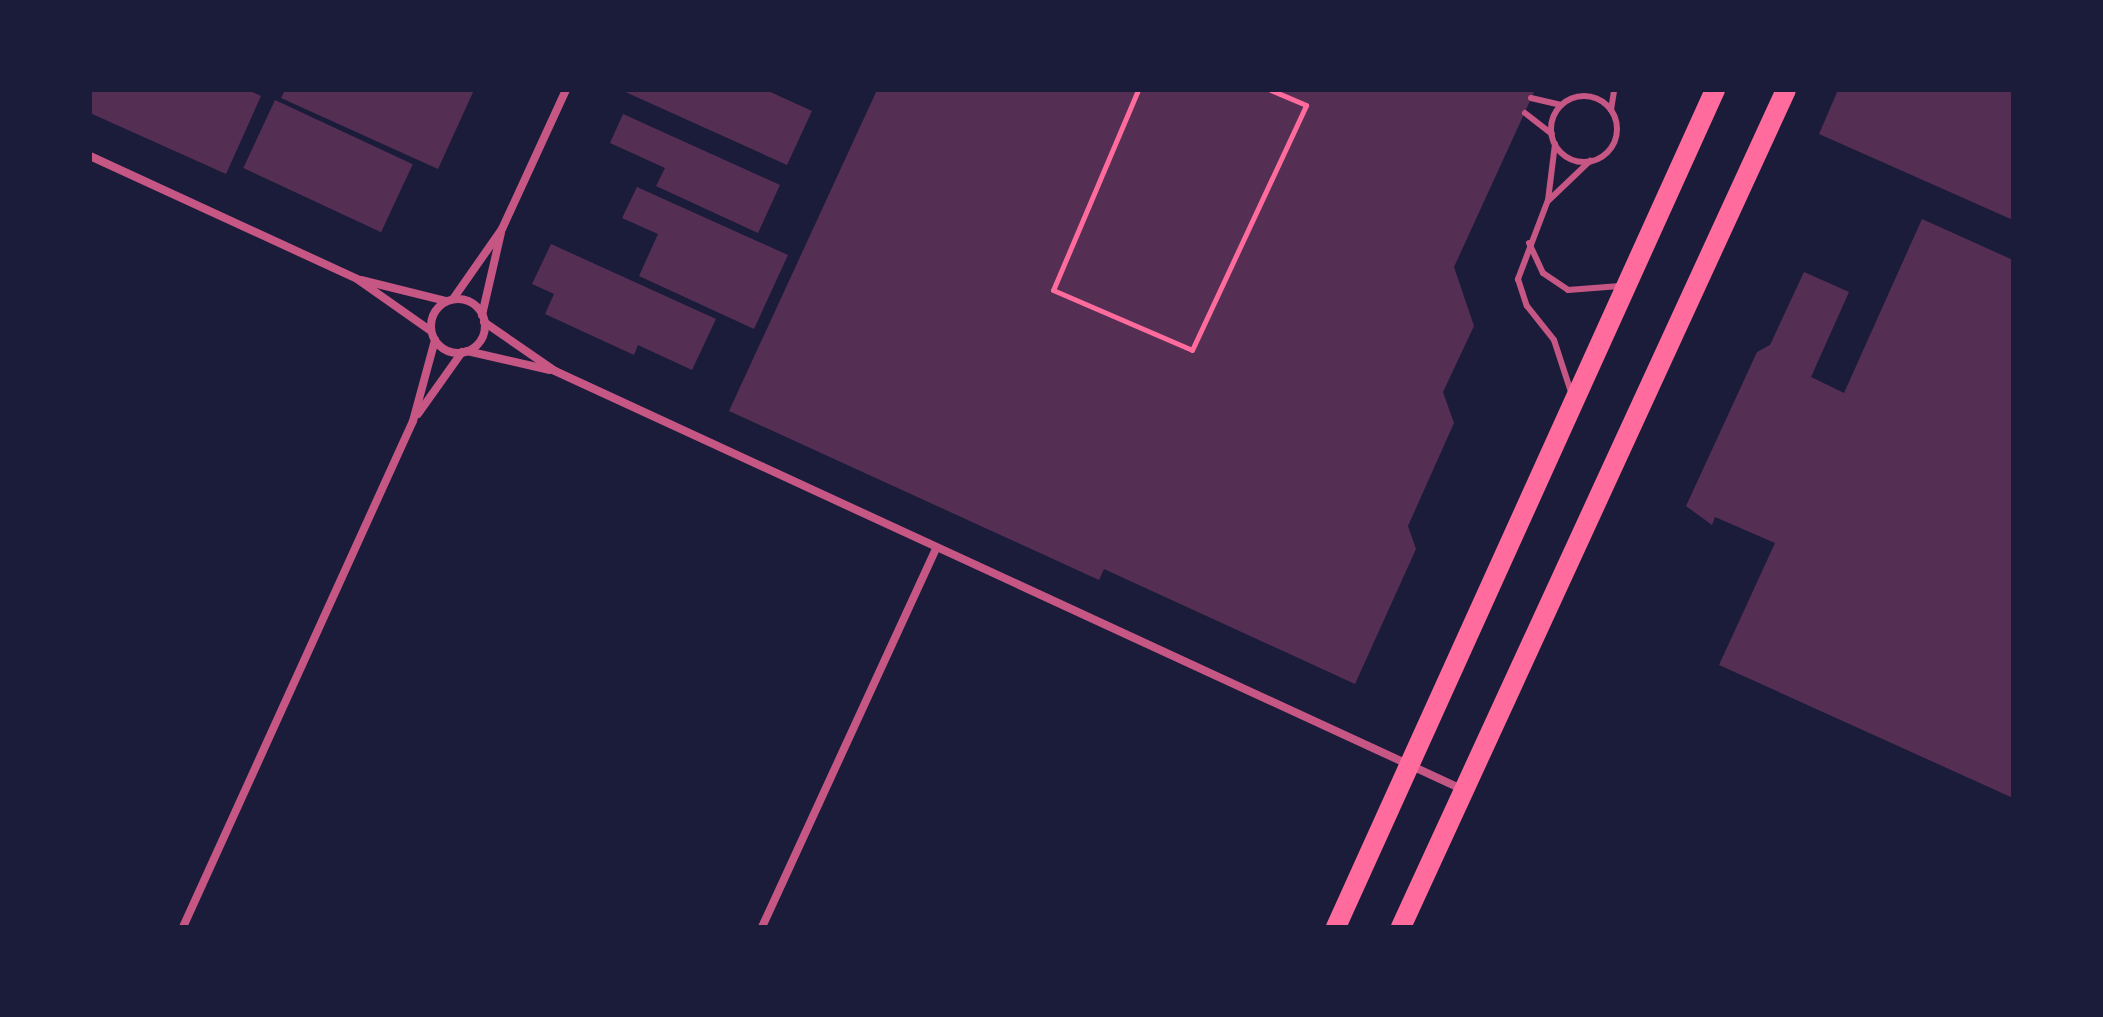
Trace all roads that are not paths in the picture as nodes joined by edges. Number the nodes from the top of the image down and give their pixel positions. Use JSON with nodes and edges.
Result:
{"nodes":[{"id":1,"x":566,"y":90,"type":"edge"},
{"id":2,"x":1614,"y":90,"type":"edge"},
{"id":3,"x":1715,"y":90,"type":"edge"},
{"id":4,"x":1786,"y":90,"type":"edge"},
{"id":5,"x":1584,"y":93,"type":"edge"},
{"id":6,"x":1531,"y":98,"type":"dead end"},
{"id":7,"x":1561,"y":105,"type":"junction"},
{"id":8,"x":1611,"y":110,"type":"junction"},
{"id":9,"x":1525,"y":113,"type":"dead end"},
{"id":10,"x":1552,"y":134,"type":"junction"},
{"id":11,"x":1555,"y":144,"type":"junction"},
{"id":12,"x":90,"y":156,"type":"edge"},
{"id":13,"x":1590,"y":161,"type":"junction"},
{"id":14,"x":1548,"y":200,"type":"junction"},
{"id":15,"x":502,"y":229,"type":"junction"},
{"id":16,"x":1529,"y":243,"type":"junction"},
{"id":17,"x":357,"y":279,"type":"junction"},
{"id":18,"x":1630,"y":284,"type":"junction"},
{"id":19,"x":450,"y":300,"type":"junction"},
{"id":20,"x":483,"y":318,"type":"junction"},
{"id":21,"x":433,"y":336,"type":"junction"},
{"id":22,"x":464,"y":352,"type":"junction"},
{"id":23,"x":555,"y":371,"type":"junction"},
{"id":24,"x":1575,"y":405,"type":"junction"},
{"id":25,"x":413,"y":421,"type":"junction"},
{"id":26,"x":936,"y":548,"type":"junction"},
{"id":27,"x":1411,"y":765,"type":"junction"},
{"id":28,"x":1465,"y":790,"type":"junction"},
{"id":29,"x":183,"y":927,"type":"edge"},
{"id":30,"x":762,"y":927,"type":"edge"},
{"id":31,"x":1336,"y":927,"type":"edge"},
{"id":32,"x":1401,"y":927,"type":"edge"}],
"edges":[{"from":1,"to":15,"type":"street"},
{"from":2,"to":8,"type":"lane"},
{"from":3,"to":18,"type":"main road"},
{"from":4,"to":28,"type":"main road"},
{"from":5,"to":7,"type":"lane"},
{"from":5,"to":8,"type":"lane"},
{"from":6,"to":7,"type":"lane"},
{"from":7,"to":10,"type":"lane"},
{"from":8,"to":13,"type":"lane"},
{"from":9,"to":10,"type":"lane"},
{"from":10,"to":11,"type":"lane"},
{"from":11,"to":13,"type":"lane"},
{"from":11,"to":14,"type":"lane"},
{"from":12,"to":17,"type":"street"},
{"from":13,"to":14,"type":"lane"},
{"from":14,"to":16,"type":"lane"},
{"from":15,"to":19,"type":"street"},
{"from":15,"to":20,"type":"street"},
{"from":16,"to":18,"type":"lane"},
{"from":16,"to":24,"type":"lane"},
{"from":17,"to":19,"type":"street"},
{"from":17,"to":21,"type":"street"},
{"from":18,"to":24,"type":"main road"},
{"from":19,"to":20,"type":"street"},
{"from":19,"to":21,"type":"street"},
{"from":20,"to":22,"type":"street"},
{"from":20,"to":23,"type":"street"},
{"from":21,"to":22,"type":"street"},
{"from":21,"to":25,"type":"street"},
{"from":22,"to":23,"type":"street"},
{"from":22,"to":25,"type":"street"},
{"from":23,"to":26,"type":"street"},
{"from":24,"to":27,"type":"main road"},
{"from":25,"to":29,"type":"street"},
{"from":26,"to":27,"type":"street"},
{"from":26,"to":30,"type":"street"},
{"from":27,"to":28,"type":"street"},
{"from":27,"to":31,"type":"main road"},
{"from":28,"to":32,"type":"main road"}]}
